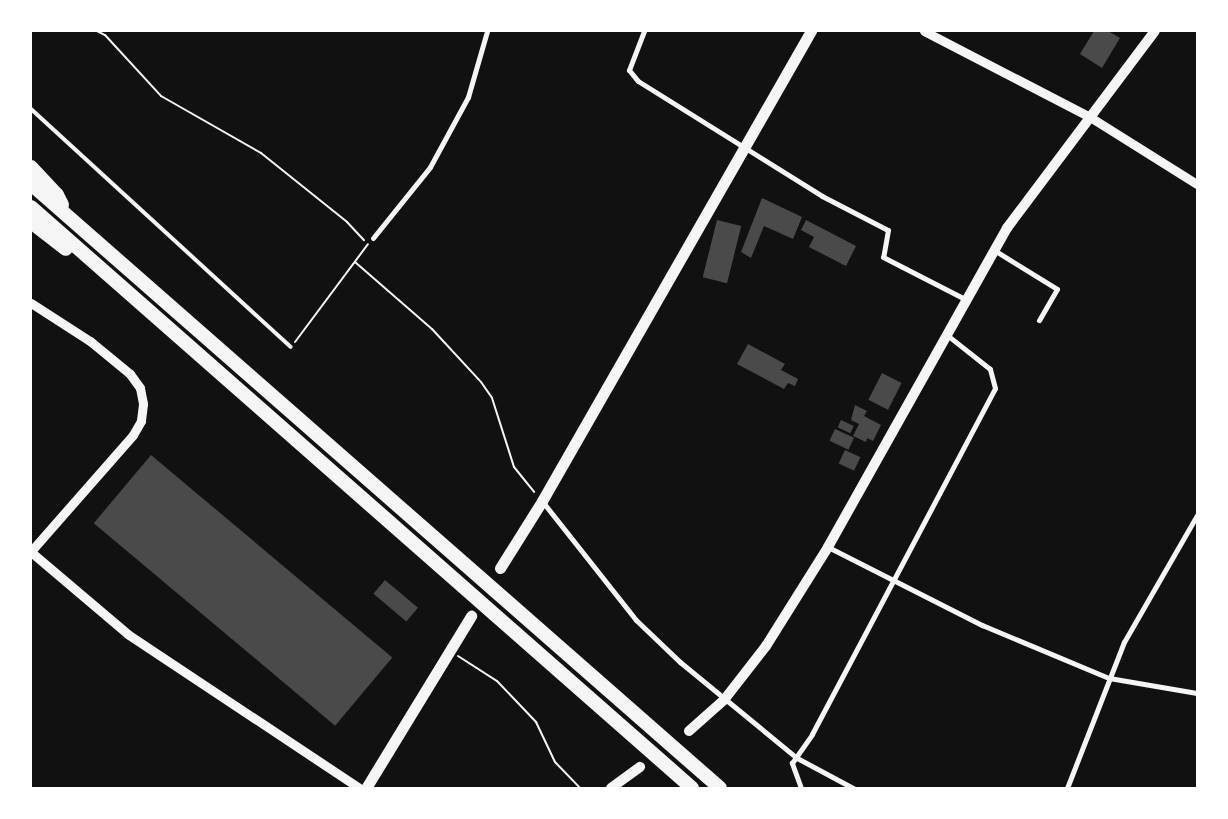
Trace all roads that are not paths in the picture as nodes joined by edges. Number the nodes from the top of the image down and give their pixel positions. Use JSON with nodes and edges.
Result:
{"nodes":[{"id":1,"x":487,"y":31,"type":"edge"},
{"id":2,"x":644,"y":31,"type":"edge"},
{"id":3,"x":811,"y":31,"type":"edge"},
{"id":4,"x":924,"y":31,"type":"edge"},
{"id":5,"x":1155,"y":31,"type":"edge"},
{"id":6,"x":31,"y":109,"type":"edge"},
{"id":7,"x":1090,"y":116,"type":"junction"},
{"id":8,"x":744,"y":146,"type":"junction"},
{"id":9,"x":31,"y":167,"type":"edge"},
{"id":10,"x":31,"y":184,"type":"edge"},
{"id":11,"x":1197,"y":184,"type":"edge"},
{"id":12,"x":31,"y":207,"type":"edge"},
{"id":13,"x":67,"y":215,"type":"junction"},
{"id":14,"x":31,"y":222,"type":"edge"},
{"id":15,"x":373,"y":238,"type":"road end"},
{"id":16,"x":993,"y":250,"type":"junction"},
{"id":17,"x":965,"y":299,"type":"junction"},
{"id":18,"x":31,"y":303,"type":"edge"},
{"id":19,"x":156,"y":318,"type":"junction"},
{"id":20,"x":1039,"y":320,"type":"dead end"},
{"id":21,"x":947,"y":335,"type":"junction"},
{"id":22,"x":291,"y":346,"type":"road end"},
{"id":23,"x":542,"y":501,"type":"junction"},
{"id":24,"x":1197,"y":515,"type":"edge"},
{"id":25,"x":828,"y":547,"type":"junction"},
{"id":26,"x":31,"y":551,"type":"edge"},
{"id":27,"x":500,"y":568,"type":"dead end"},
{"id":28,"x":891,"y":581,"type":"junction"},
{"id":29,"x":471,"y":616,"type":"dead end"},
{"id":30,"x":1109,"y":678,"type":"junction"},
{"id":31,"x":1197,"y":693,"type":"edge"},
{"id":32,"x":724,"y":700,"type":"junction"},
{"id":33,"x":689,"y":731,"type":"dead end"},
{"id":34,"x":797,"y":758,"type":"junction"},
{"id":35,"x":640,"y":767,"type":"dead end"},
{"id":36,"x":359,"y":788,"type":"edge"},
{"id":37,"x":366,"y":788,"type":"edge"},
{"id":38,"x":611,"y":788,"type":"edge"},
{"id":39,"x":692,"y":788,"type":"edge"},
{"id":40,"x":720,"y":788,"type":"edge"},
{"id":41,"x":801,"y":788,"type":"edge"},
{"id":42,"x":853,"y":788,"type":"edge"},
{"id":43,"x":1067,"y":788,"type":"edge"}],
"edges":[{"from":1,"to":15,"type":"street"},
{"from":2,"to":8,"type":"street"},
{"from":3,"to":8,"type":"main road"},
{"from":4,"to":7,"type":"street"},
{"from":5,"to":7,"type":"main road"},
{"from":6,"to":22,"type":"lane"},
{"from":7,"to":11,"type":"street"},
{"from":7,"to":16,"type":"main road"},
{"from":8,"to":17,"type":"street"},
{"from":8,"to":23,"type":"main road"},
{"from":9,"to":13,"type":"highway"},
{"from":10,"to":13,"type":"highway"},
{"from":12,"to":19,"type":"highway"},
{"from":13,"to":40,"type":"highway"},
{"from":14,"to":19,"type":"highway"},
{"from":16,"to":17,"type":"main road"},
{"from":16,"to":20,"type":"street"},
{"from":17,"to":21,"type":"main road"},
{"from":18,"to":26,"type":"street"},
{"from":19,"to":39,"type":"highway"},
{"from":21,"to":25,"type":"main road"},
{"from":21,"to":28,"type":"street"},
{"from":23,"to":27,"type":"main road"},
{"from":23,"to":32,"type":"street"},
{"from":24,"to":30,"type":"street"},
{"from":25,"to":28,"type":"street"},
{"from":25,"to":32,"type":"main road"},
{"from":26,"to":36,"type":"street"},
{"from":28,"to":30,"type":"street"},
{"from":28,"to":34,"type":"street"},
{"from":29,"to":37,"type":"main road"},
{"from":30,"to":31,"type":"street"},
{"from":30,"to":43,"type":"street"},
{"from":32,"to":33,"type":"main road"},
{"from":32,"to":34,"type":"street"},
{"from":34,"to":41,"type":"street"},
{"from":34,"to":42,"type":"street"},
{"from":35,"to":38,"type":"main road"}]}
